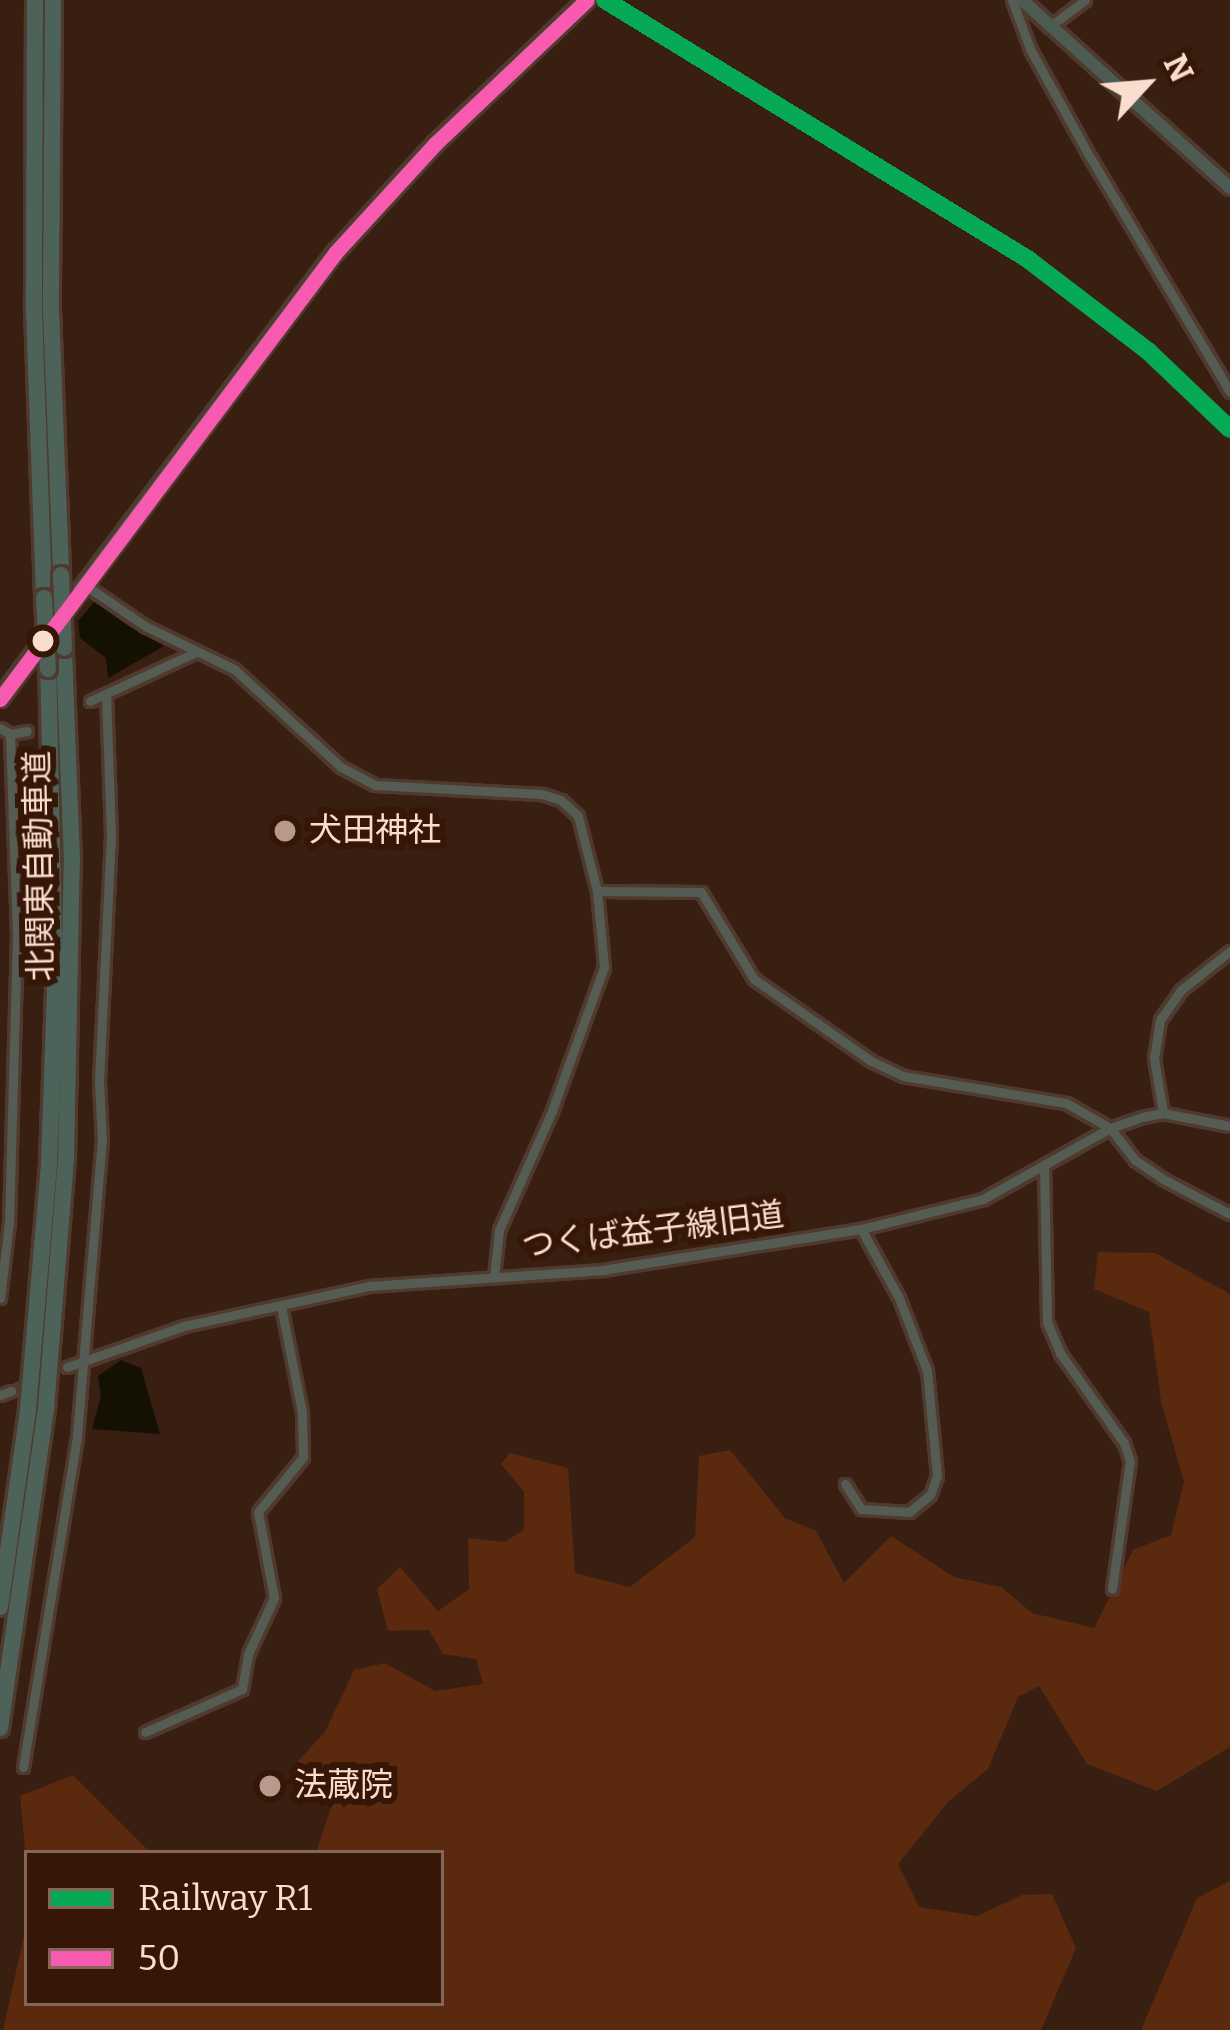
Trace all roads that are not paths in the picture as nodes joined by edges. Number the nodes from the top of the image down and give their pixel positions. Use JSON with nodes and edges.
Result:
{"nodes":[{"id":1,"x":35,"y":0,"type":"edge"},
{"id":2,"x":53,"y":0,"type":"edge"},
{"id":3,"x":587,"y":0,"type":"edge"},
{"id":4,"x":1012,"y":0,"type":"edge"},
{"id":5,"x":1022,"y":0,"type":"edge"},
{"id":6,"x":1085,"y":0,"type":"edge"},
{"id":7,"x":1049,"y":27,"type":"junction"},
{"id":8,"x":1230,"y":188,"type":"edge"},
{"id":9,"x":1230,"y":392,"type":"edge"},
{"id":10,"x":85,"y":585,"type":"junction"},
{"id":11,"x":194,"y":653,"type":"junction"},
{"id":12,"x":106,"y":694,"type":"junction"},
{"id":13,"x":0,"y":699,"type":"edge"},
{"id":14,"x":90,"y":701,"type":"dead end"},
{"id":15,"x":5,"y":731,"type":"edge"},
{"id":16,"x":27,"y":731,"type":"dead end"},
{"id":17,"x":597,"y":891,"type":"junction"},
{"id":18,"x":1230,"y":951,"type":"edge"},
{"id":19,"x":1163,"y":1114,"type":"junction"},
{"id":20,"x":1230,"y":1126,"type":"edge"},
{"id":21,"x":1110,"y":1128,"type":"junction"},
{"id":22,"x":1044,"y":1165,"type":"junction"},
{"id":23,"x":1230,"y":1214,"type":"edge"},
{"id":24,"x":861,"y":1228,"type":"junction"},
{"id":25,"x":494,"y":1276,"type":"junction"},
{"id":26,"x":0,"y":1298,"type":"edge"},
{"id":27,"x":281,"y":1306,"type":"junction"},
{"id":28,"x":82,"y":1362,"type":"junction"},
{"id":29,"x":67,"y":1367,"type":"tunnel mouth"},
{"id":30,"x":845,"y":1484,"type":"dead end"},
{"id":31,"x":1112,"y":1588,"type":"dead end"},
{"id":32,"x":0,"y":1607,"type":"edge"},
{"id":33,"x":0,"y":1728,"type":"edge"},
{"id":34,"x":145,"y":1732,"type":"dead end"},
{"id":35,"x":23,"y":1767,"type":"dead end"}],
"edges":[{"from":1,"to":32,"type":"highway","name":"北関東自動車道","bridge":true},
{"from":2,"to":33,"type":"highway","name":"北関東自動車道","bridge":true},
{"from":3,"to":10,"type":"main road"},
{"from":4,"to":9,"type":"street"},
{"from":5,"to":7,"type":"street"},
{"from":6,"to":7,"type":"street"},
{"from":7,"to":8,"type":"street"},
{"from":10,"to":11,"type":"street"},
{"from":10,"to":13,"type":"main road"},
{"from":11,"to":12,"type":"street"},
{"from":11,"to":17,"type":"street"},
{"from":12,"to":14,"type":"street"},
{"from":12,"to":28,"type":"street"},
{"from":15,"to":16,"type":"street"},
{"from":15,"to":26,"type":"street"},
{"from":17,"to":21,"type":"street"},
{"from":17,"to":25,"type":"street"},
{"from":18,"to":19,"type":"street"},
{"from":19,"to":20,"type":"street","name":"つくば益子線旧道"},
{"from":19,"to":21,"type":"street","name":"つくば益子線旧道"},
{"from":21,"to":22,"type":"street","name":"つくば益子線旧道"},
{"from":21,"to":23,"type":"street"},
{"from":22,"to":24,"type":"street","name":"つくば益子線旧道"},
{"from":22,"to":31,"type":"street"},
{"from":24,"to":25,"type":"street","name":"つくば益子線旧道"},
{"from":24,"to":30,"type":"street"},
{"from":25,"to":27,"type":"street","name":"つくば益子線旧道"},
{"from":27,"to":28,"type":"street","name":"つくば益子線旧道"},
{"from":27,"to":34,"type":"street"},
{"from":28,"to":29,"type":"street","name":"つくば益子線旧道"},
{"from":28,"to":35,"type":"street"}]}
